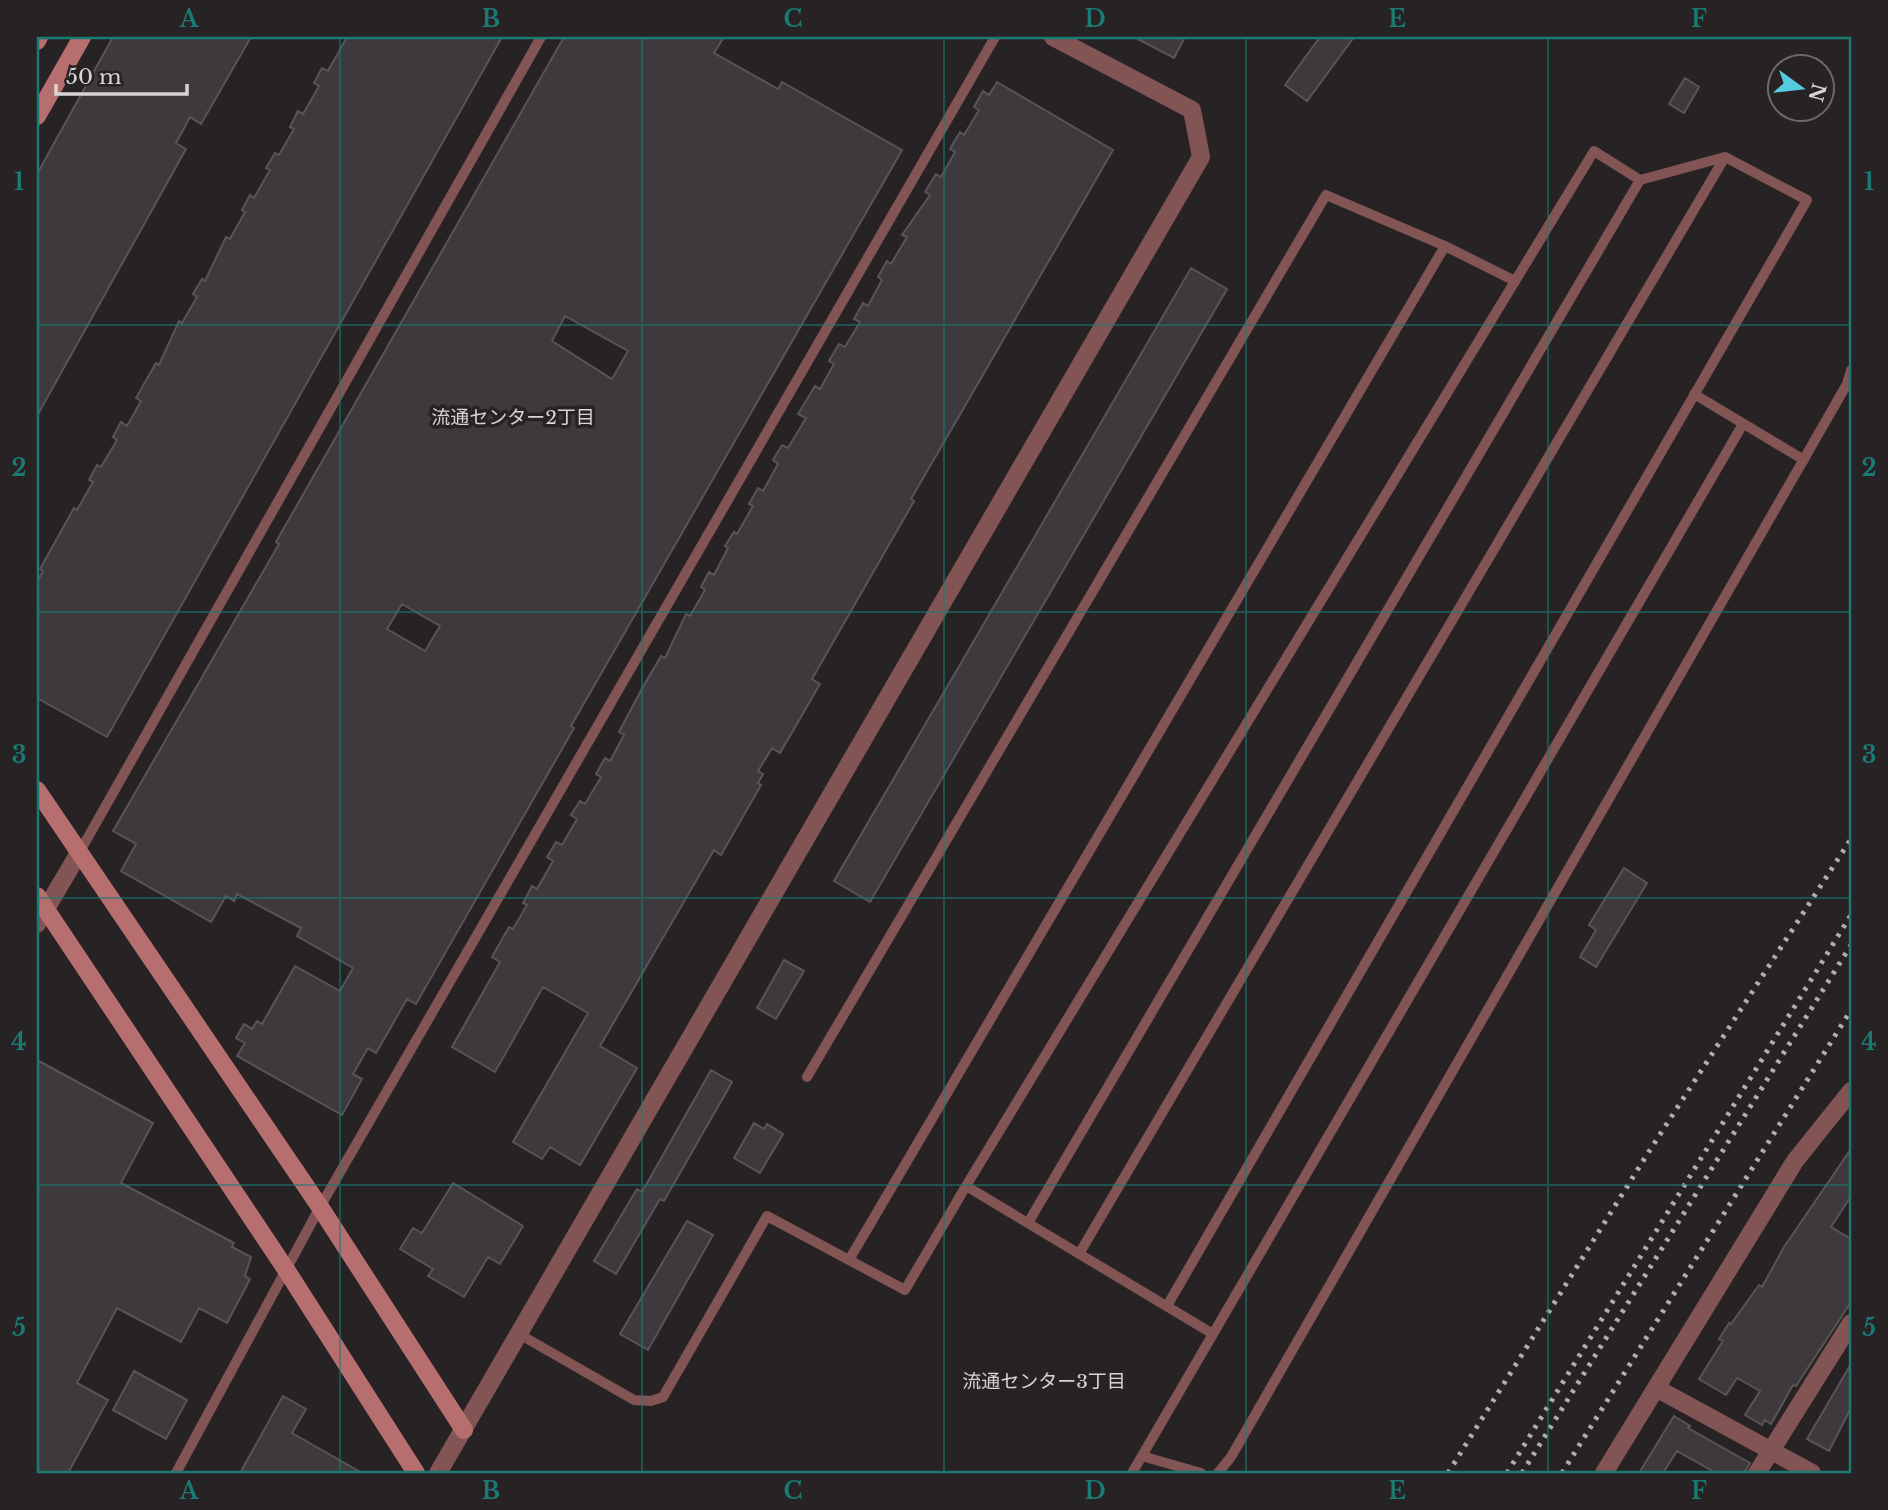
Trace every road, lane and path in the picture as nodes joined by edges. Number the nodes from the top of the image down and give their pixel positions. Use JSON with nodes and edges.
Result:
{"nodes":[{"id":1,"x":82,"y":37,"type":"edge"},
{"id":2,"x":541,"y":37,"type":"edge"},
{"id":3,"x":995,"y":37,"type":"edge"},
{"id":4,"x":1053,"y":37,"type":"edge"},
{"id":5,"x":37,"y":116,"type":"edge"},
{"id":6,"x":1725,"y":157,"type":"junction"},
{"id":7,"x":1640,"y":180,"type":"junction"},
{"id":8,"x":1445,"y":246,"type":"junction"},
{"id":9,"x":1515,"y":281,"type":"junction"},
{"id":10,"x":1851,"y":370,"type":"edge"},
{"id":11,"x":1694,"y":394,"type":"junction"},
{"id":12,"x":1743,"y":424,"type":"junction"},
{"id":13,"x":1804,"y":460,"type":"junction"},
{"id":14,"x":37,"y":790,"type":"edge"},
{"id":15,"x":79,"y":853,"type":"junction"},
{"id":16,"x":39,"y":910,"type":"edge"},
{"id":17,"x":807,"y":1077,"type":"dead end"},
{"id":18,"x":1851,"y":1091,"type":"edge"},
{"id":19,"x":966,"y":1186,"type":"junction"},
{"id":20,"x":320,"y":1207,"type":"junction"},
{"id":21,"x":1028,"y":1223,"type":"junction"},
{"id":22,"x":1079,"y":1254,"type":"junction"},
{"id":23,"x":849,"y":1260,"type":"junction"},
{"id":24,"x":287,"y":1271,"type":"junction"},
{"id":25,"x":1167,"y":1306,"type":"junction"},
{"id":26,"x":519,"y":1334,"type":"junction"},
{"id":27,"x":1213,"y":1334,"type":"junction"},
{"id":28,"x":1848,"y":1335,"type":"edge"},
{"id":29,"x":1656,"y":1388,"type":"junction"},
{"id":30,"x":464,"y":1430,"type":"junction"},
{"id":31,"x":1770,"y":1451,"type":"junction"},
{"id":32,"x":1142,"y":1455,"type":"junction"},
{"id":33,"x":176,"y":1473,"type":"edge"},
{"id":34,"x":416,"y":1473,"type":"edge"},
{"id":35,"x":438,"y":1473,"type":"edge"},
{"id":36,"x":1132,"y":1473,"type":"edge"},
{"id":37,"x":1201,"y":1473,"type":"edge"},
{"id":38,"x":1218,"y":1473,"type":"edge"},
{"id":39,"x":1604,"y":1473,"type":"edge"},
{"id":40,"x":1757,"y":1473,"type":"edge"},
{"id":41,"x":1812,"y":1473,"type":"edge"}],
"edges":[{"from":1,"to":5,"type":"street"},
{"from":2,"to":15,"type":"lane"},
{"from":3,"to":20,"type":"lane"},
{"from":4,"to":26,"type":"street"},
{"from":6,"to":7,"type":"lane"},
{"from":6,"to":11,"type":"lane"},
{"from":6,"to":22,"type":"lane"},
{"from":7,"to":9,"type":"lane"},
{"from":7,"to":21,"type":"lane"},
{"from":8,"to":9,"type":"lane"},
{"from":8,"to":17,"type":"lane"},
{"from":8,"to":23,"type":"lane"},
{"from":9,"to":19,"type":"lane"},
{"from":10,"to":13,"type":"lane"},
{"from":11,"to":12,"type":"lane"},
{"from":11,"to":25,"type":"lane"},
{"from":12,"to":13,"type":"lane"},
{"from":12,"to":27,"type":"lane"},
{"from":13,"to":38,"type":"lane"},
{"from":14,"to":15,"type":"street"},
{"from":15,"to":16,"type":"street"},
{"from":15,"to":20,"type":"street"},
{"from":16,"to":24,"type":"street"},
{"from":18,"to":29,"type":"street"},
{"from":19,"to":21,"type":"lane"},
{"from":19,"to":23,"type":"lane"},
{"from":20,"to":24,"type":"lane"},
{"from":20,"to":30,"type":"street"},
{"from":21,"to":22,"type":"lane"},
{"from":22,"to":25,"type":"lane"},
{"from":23,"to":26,"type":"lane"},
{"from":24,"to":33,"type":"lane"},
{"from":24,"to":34,"type":"street"},
{"from":25,"to":27,"type":"lane"},
{"from":26,"to":30,"type":"street"},
{"from":27,"to":32,"type":"lane"},
{"from":28,"to":31,"type":"street"},
{"from":29,"to":31,"type":"street"},
{"from":29,"to":39,"type":"street"},
{"from":30,"to":35,"type":"street"},
{"from":31,"to":40,"type":"street"},
{"from":31,"to":41,"type":"street"},
{"from":32,"to":36,"type":"lane"},
{"from":32,"to":37,"type":"lane"}]}
